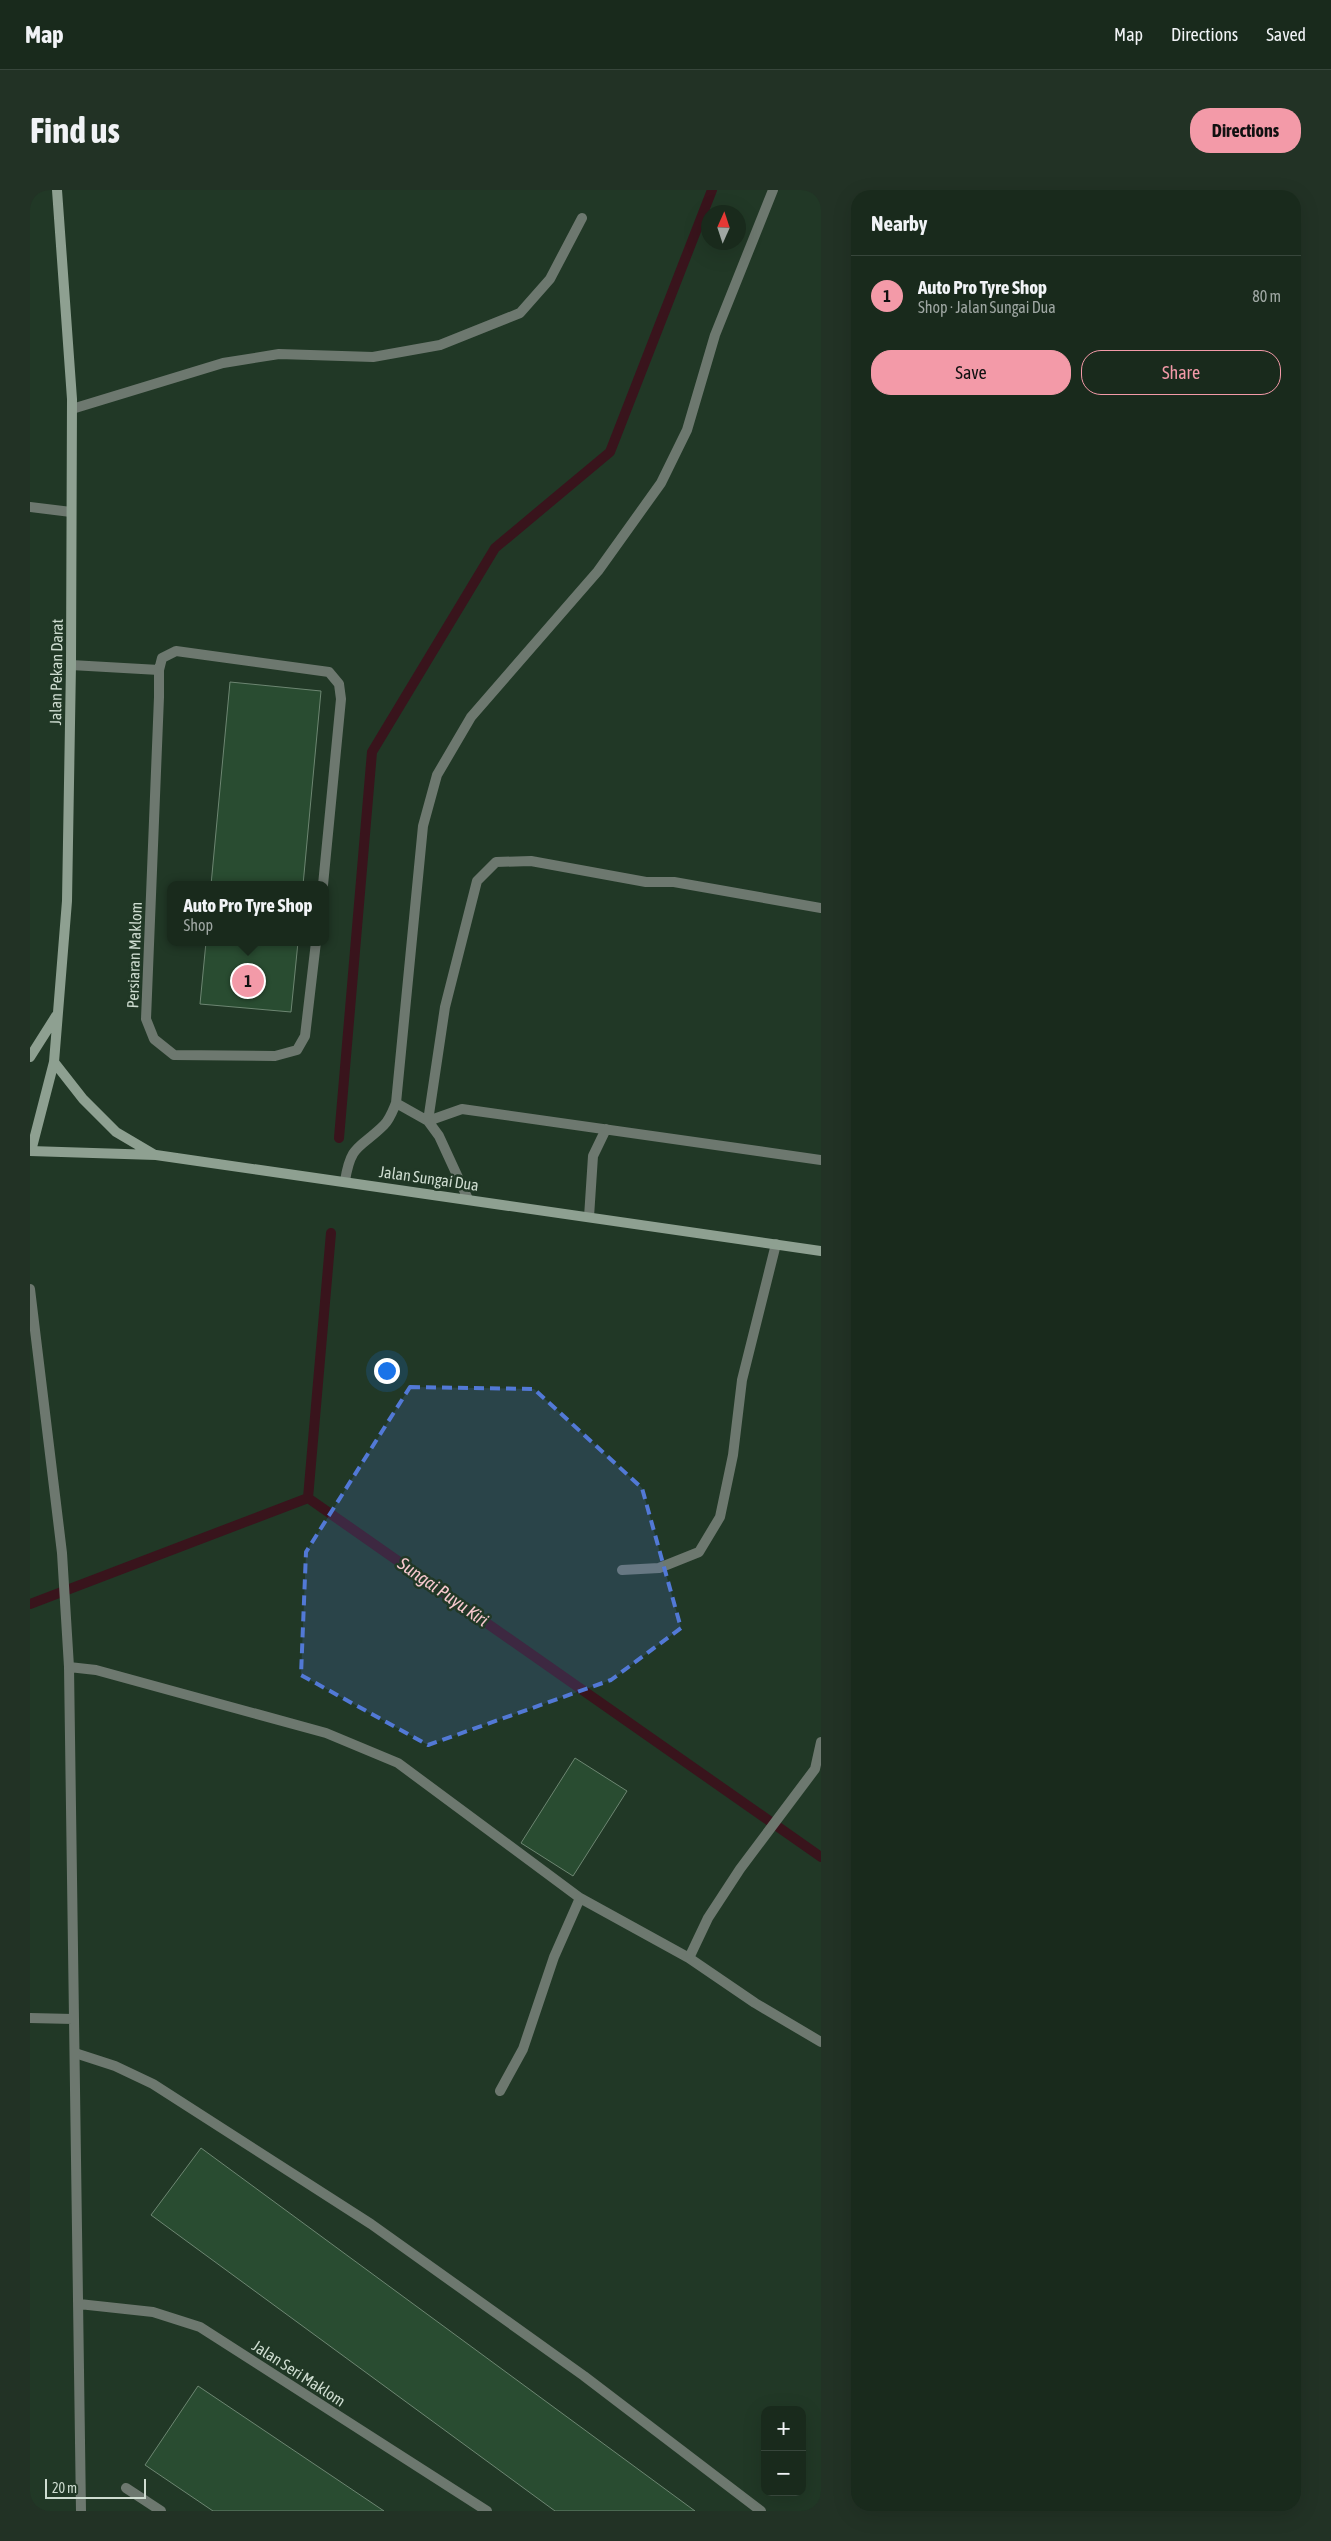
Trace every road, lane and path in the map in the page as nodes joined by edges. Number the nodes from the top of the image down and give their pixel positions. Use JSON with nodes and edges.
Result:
{"nodes":[{"id":1,"x":57,"y":190,"type":"edge"},
{"id":2,"x":773,"y":190,"type":"edge"},
{"id":3,"x":582,"y":218,"type":"dead end"},
{"id":4,"x":72,"y":409,"type":"junction"},
{"id":5,"x":30,"y":508,"type":"edge"},
{"id":6,"x":71,"y":512,"type":"junction"},
{"id":7,"x":71,"y":665,"type":"junction"},
{"id":8,"x":158,"y":670,"type":"junction"},
{"id":9,"x":323,"y":881,"type":"edge"},
{"id":10,"x":821,"y":908,"type":"edge"},
{"id":11,"x":316,"y":946,"type":"edge"},
{"id":12,"x":58,"y":1013,"type":"junction"},
{"id":13,"x":30,"y":1057,"type":"edge"},
{"id":14,"x":54,"y":1062,"type":"junction"},
{"id":15,"x":396,"y":1103,"type":"junction"},
{"id":16,"x":428,"y":1121,"type":"junction"},
{"id":17,"x":606,"y":1130,"type":"junction"},
{"id":18,"x":30,"y":1152,"type":"edge"},
{"id":19,"x":156,"y":1155,"type":"junction"},
{"id":20,"x":821,"y":1160,"type":"edge"},
{"id":21,"x":345,"y":1181,"type":"junction"},
{"id":22,"x":468,"y":1198,"type":"junction"},
{"id":23,"x":589,"y":1217,"type":"junction"},
{"id":24,"x":776,"y":1244,"type":"junction"},
{"id":25,"x":821,"y":1251,"type":"edge"},
{"id":26,"x":30,"y":1289,"type":"edge"},
{"id":27,"x":622,"y":1570,"type":"dead end"},
{"id":28,"x":69,"y":1667,"type":"junction"},
{"id":29,"x":821,"y":1742,"type":"edge"},
{"id":30,"x":580,"y":1898,"type":"junction"},
{"id":31,"x":689,"y":1958,"type":"junction"},
{"id":32,"x":30,"y":2018,"type":"edge"},
{"id":33,"x":73,"y":2019,"type":"junction"},
{"id":34,"x":821,"y":2042,"type":"edge"},
{"id":35,"x":75,"y":2053,"type":"junction"},
{"id":36,"x":500,"y":2091,"type":"dead end"},
{"id":37,"x":79,"y":2304,"type":"junction"},
{"id":38,"x":126,"y":2488,"type":"dead end"},
{"id":39,"x":81,"y":2511,"type":"edge"},
{"id":40,"x":161,"y":2511,"type":"edge"},
{"id":41,"x":486,"y":2511,"type":"edge"},
{"id":42,"x":761,"y":2511,"type":"edge"}],
"edges":[{"from":1,"to":4,"type":"main road","name":"Jalan Pekan Darat"},
{"from":2,"to":15,"type":"street"},
{"from":3,"to":4,"type":"street"},
{"from":4,"to":6,"type":"main road","name":"Jalan Pekan Darat"},
{"from":5,"to":6,"type":"street"},
{"from":6,"to":7,"type":"main road","name":"Jalan Pekan Darat"},
{"from":7,"to":8,"type":"street"},
{"from":7,"to":12,"type":"main road","name":"Jalan Pekan Darat"},
{"from":8,"to":9,"type":"street"},
{"from":8,"to":11,"type":"street","name":"Persiaran Maklom"},
{"from":10,"to":16,"type":"street"},
{"from":12,"to":13,"type":"main road"},
{"from":12,"to":14,"type":"main road","name":"Jalan Pekan Darat"},
{"from":14,"to":18,"type":"main road","name":"Jalan Pekan Darat"},
{"from":14,"to":19,"type":"main road"},
{"from":15,"to":16,"type":"street"},
{"from":15,"to":21,"type":"street"},
{"from":16,"to":17,"type":"street"},
{"from":16,"to":22,"type":"street"},
{"from":17,"to":20,"type":"street"},
{"from":17,"to":23,"type":"street"},
{"from":18,"to":19,"type":"main road","name":"Jalan Sungai Dua"},
{"from":19,"to":21,"type":"main road","name":"Jalan Sungai Dua"},
{"from":21,"to":22,"type":"main road","name":"Jalan Sungai Dua"},
{"from":22,"to":23,"type":"main road","name":"Jalan Sungai Dua"},
{"from":23,"to":24,"type":"main road","name":"Jalan Sungai Dua"},
{"from":24,"to":25,"type":"main road","name":"Jalan Sungai Dua"},
{"from":24,"to":27,"type":"street"},
{"from":26,"to":28,"type":"street"},
{"from":28,"to":30,"type":"street"},
{"from":28,"to":33,"type":"street"},
{"from":29,"to":31,"type":"street"},
{"from":30,"to":31,"type":"street"},
{"from":30,"to":36,"type":"street"},
{"from":31,"to":34,"type":"street"},
{"from":32,"to":33,"type":"street"},
{"from":33,"to":35,"type":"street"},
{"from":35,"to":37,"type":"street"},
{"from":35,"to":42,"type":"street"},
{"from":37,"to":39,"type":"street"},
{"from":37,"to":41,"type":"street","name":"Jalan Seri Maklom"},
{"from":38,"to":40,"type":"street"}]}
